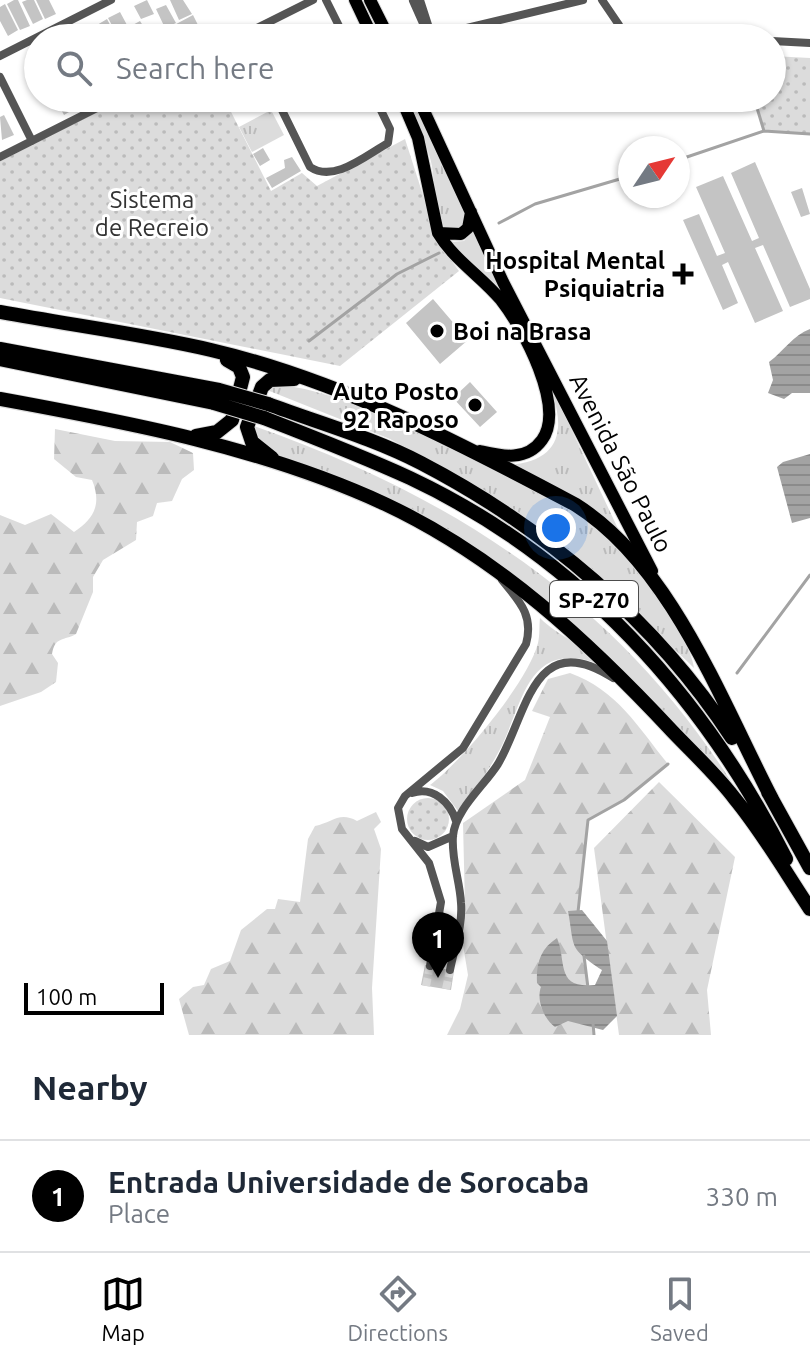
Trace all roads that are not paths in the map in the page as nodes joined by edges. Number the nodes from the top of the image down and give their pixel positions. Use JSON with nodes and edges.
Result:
{"nodes":[{"id":1,"x":111,"y":0,"type":"edge"},
{"id":2,"x":313,"y":0,"type":"edge"},
{"id":3,"x":326,"y":0,"type":"edge"},
{"id":4,"x":355,"y":0,"type":"edge"},
{"id":5,"x":372,"y":0,"type":"edge"},
{"id":6,"x":413,"y":0,"type":"edge"},
{"id":7,"x":420,"y":0,"type":"edge"},
{"id":8,"x":583,"y":0,"type":"edge"},
{"id":9,"x":602,"y":0,"type":"edge"},
{"id":10,"x":63,"y":24,"type":"edge"},
{"id":11,"x":268,"y":24,"type":"edge"},
{"id":12,"x":338,"y":24,"type":"edge"},
{"id":13,"x":366,"y":24,"type":"edge"},
{"id":14,"x":383,"y":24,"type":"edge"},
{"id":15,"x":422,"y":24,"type":"edge"},
{"id":16,"x":426,"y":24,"type":"edge"},
{"id":17,"x":495,"y":24,"type":"edge"},
{"id":18,"x":618,"y":24,"type":"edge"},
{"id":19,"x":786,"y":42,"type":"edge"},
{"id":20,"x":810,"y":43,"type":"edge"},
{"id":21,"x":24,"y":44,"type":"edge"},
{"id":22,"x":0,"y":56,"type":"edge"},
{"id":23,"x":0,"y":77,"type":"edge"},
{"id":24,"x":89,"y":112,"type":"edge"},
{"id":25,"x":283,"y":112,"type":"edge"},
{"id":26,"x":382,"y":112,"type":"edge"},
{"id":27,"x":407,"y":112,"type":"edge"},
{"id":28,"x":425,"y":112,"type":"edge"},
{"id":29,"x":32,"y":141,"type":"junction"},
{"id":30,"x":0,"y":157,"type":"edge"},
{"id":31,"x":471,"y":207,"type":"junction"},
{"id":32,"x":438,"y":233,"type":"junction"},
{"id":33,"x":0,"y":312,"type":"edge"},
{"id":34,"x":0,"y":349,"type":"edge"},
{"id":35,"x":211,"y":350,"type":"junction"},
{"id":36,"x":0,"y":359,"type":"edge"},
{"id":37,"x":306,"y":379,"type":"junction"},
{"id":38,"x":217,"y":397,"type":"junction"},
{"id":39,"x":0,"y":399,"type":"edge"},
{"id":40,"x":266,"y":411,"type":"junction"},
{"id":41,"x":188,"y":437,"type":"junction"},
{"id":42,"x":458,"y":445,"type":"junction"},
{"id":43,"x":283,"y":464,"type":"junction"},
{"id":44,"x":494,"y":570,"type":"junction"},
{"id":45,"x":660,"y":588,"type":"junction"},
{"id":46,"x":640,"y":696,"type":"junction"},
{"id":47,"x":405,"y":796,"type":"junction"},
{"id":48,"x":772,"y":799,"type":"junction"},
{"id":49,"x":456,"y":821,"type":"junction"},
{"id":50,"x":453,"y":836,"type":"junction"},
{"id":51,"x":414,"y":841,"type":"junction"},
{"id":52,"x":810,"y":868,"type":"edge"},
{"id":53,"x":810,"y":908,"type":"edge"}],
"edges":[{"from":1,"to":10,"type":"street"},
{"from":2,"to":11,"type":"street"},
{"from":3,"to":12,"type":"street"},
{"from":4,"to":13,"type":"main road"},
{"from":5,"to":14,"type":"main road"},
{"from":6,"to":15,"type":"street"},
{"from":7,"to":16,"type":"street"},
{"from":8,"to":17,"type":"street"},
{"from":9,"to":18,"type":"street"},
{"from":19,"to":20,"type":"street"},
{"from":21,"to":22,"type":"street"},
{"from":23,"to":29,"type":"street"},
{"from":24,"to":29,"type":"street"},
{"from":25,"to":26,"type":"street"},
{"from":27,"to":32,"type":"main road","name":"Avenida São Paulo"},
{"from":28,"to":31,"type":"main road","name":"Avenida São Paulo"},
{"from":29,"to":30,"type":"street"},
{"from":31,"to":32,"type":"main road"},
{"from":31,"to":45,"type":"main road","name":"Avenida São Paulo"},
{"from":32,"to":42,"type":"main road","name":"Avenida São Paulo"},
{"from":33,"to":35,"type":"highway","number":"SP-270"},
{"from":34,"to":38,"type":"highway","number":"SP-270"},
{"from":35,"to":37,"type":"highway","number":"SP-270"},
{"from":35,"to":41,"type":"highway"},
{"from":36,"to":38,"type":"highway","number":"SP-270"},
{"from":37,"to":42,"type":"highway","number":"SP-270"},
{"from":37,"to":43,"type":"highway"},
{"from":38,"to":40,"type":"highway","number":"SP-270","bridge":true},
{"from":39,"to":41,"type":"highway","number":"SP-270"},
{"from":40,"to":48,"type":"highway","number":"SP-270"},
{"from":40,"to":53,"type":"highway","number":"SP-270"},
{"from":41,"to":43,"type":"highway","number":"SP-270"},
{"from":42,"to":45,"type":"highway","number":"SP-270"},
{"from":43,"to":44,"type":"highway","number":"SP-270"},
{"from":44,"to":46,"type":"highway","number":"SP-270"},
{"from":44,"to":47,"type":"street"},
{"from":45,"to":48,"type":"highway","number":"SP-270"},
{"from":46,"to":49,"type":"street"},
{"from":46,"to":53,"type":"highway","number":"SP-270"},
{"from":47,"to":49,"type":"street"},
{"from":47,"to":51,"type":"street"},
{"from":48,"to":52,"type":"highway","number":"SP-270"},
{"from":49,"to":50,"type":"street"},
{"from":50,"to":51,"type":"street"},
{"from":50,"to":51,"type":"street"}]}
